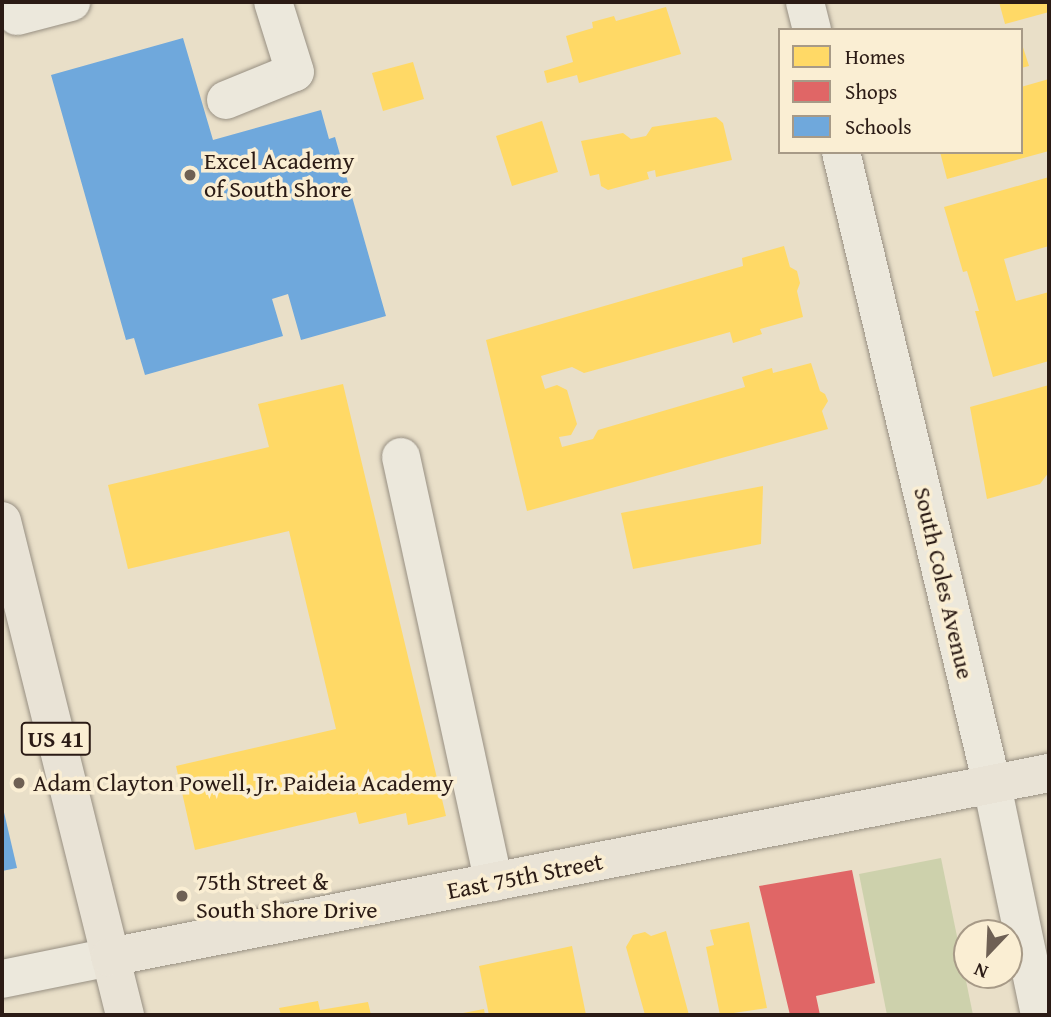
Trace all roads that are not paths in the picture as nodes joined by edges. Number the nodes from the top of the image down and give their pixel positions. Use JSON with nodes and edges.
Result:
{"nodes":[{"id":1,"x":71,"y":2,"type":"edge"},
{"id":2,"x":273,"y":2,"type":"edge"},
{"id":3,"x":805,"y":2,"type":"edge"},
{"id":4,"x":17,"y":16,"type":"dead end"},
{"id":5,"x":812,"y":28,"type":"edge"},
{"id":6,"x":226,"y":100,"type":"dead end"},
{"id":7,"x":841,"y":154,"type":"edge"},
{"id":8,"x":401,"y":457,"type":"dead end"},
{"id":9,"x":2,"y":521,"type":"edge"},
{"id":10,"x":1049,"y":774,"type":"edge"},
{"id":11,"x":992,"y":785,"type":"junction"},
{"id":12,"x":494,"y":882,"type":"junction"},
{"id":13,"x":110,"y":957,"type":"junction"},
{"id":14,"x":2,"y":979,"type":"edge"},
{"id":15,"x":125,"y":1015,"type":"edge"},
{"id":16,"x":1040,"y":1015,"type":"edge"}],
"edges":[{"from":1,"to":4,"type":"street"},
{"from":2,"to":6,"type":"street"},
{"from":3,"to":5,"type":"street"},
{"from":7,"to":11,"type":"street","name":"South Coles Avenue"},
{"from":8,"to":12,"type":"street"},
{"from":9,"to":13,"type":"main road","number":"US 41"},
{"from":10,"to":11,"type":"main road","name":"East 75th Street"},
{"from":11,"to":12,"type":"main road","name":"East 75th Street"},
{"from":11,"to":16,"type":"street","name":"South Coles Avenue"},
{"from":12,"to":13,"type":"main road","name":"East 75th Street"},
{"from":13,"to":14,"type":"street","name":"East 75th Street"},
{"from":13,"to":15,"type":"main road","number":"US 41"}]}
